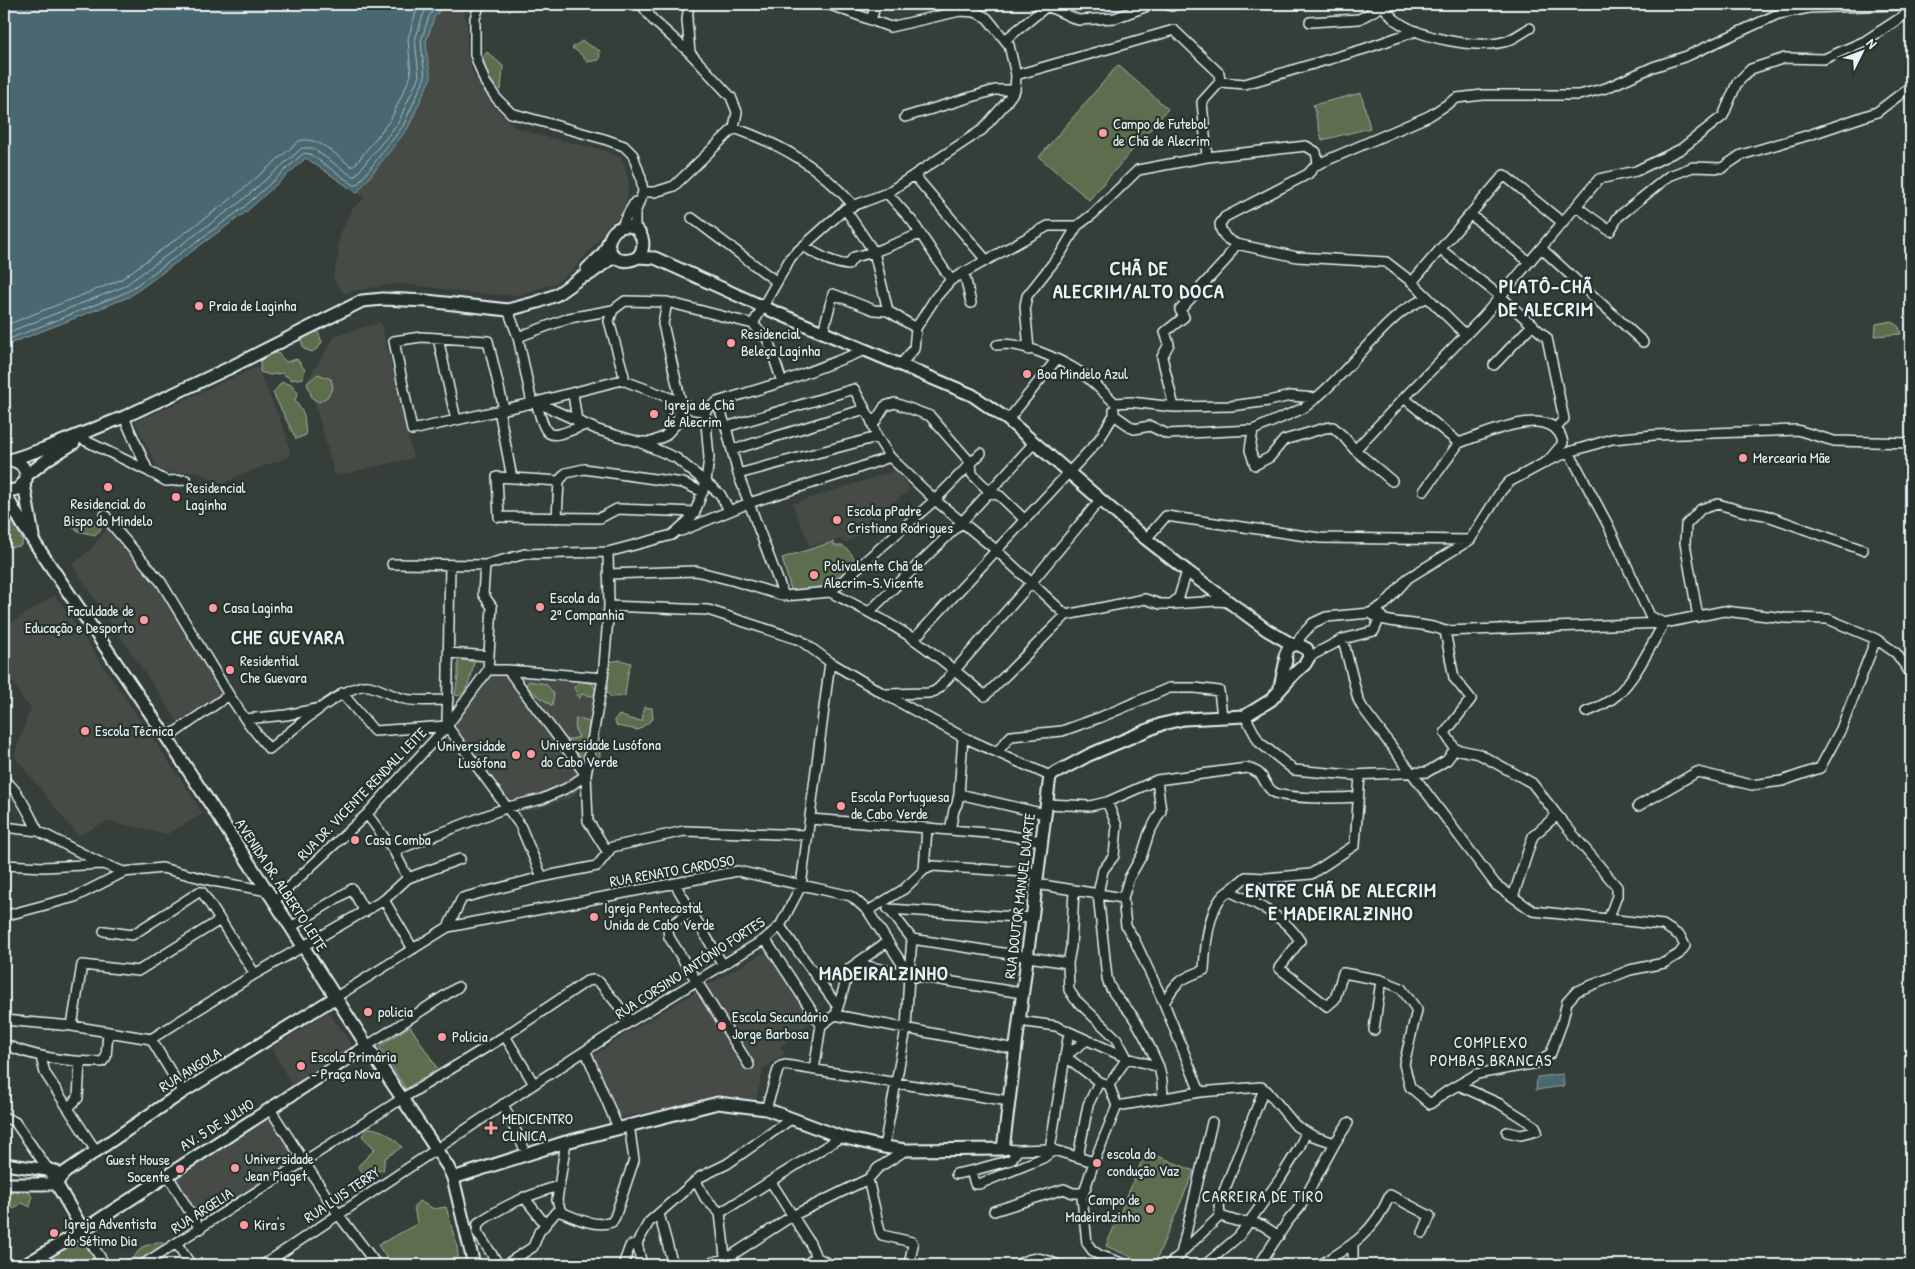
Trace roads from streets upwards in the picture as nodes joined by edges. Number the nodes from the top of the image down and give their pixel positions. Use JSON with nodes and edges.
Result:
{"nodes":[{"id":1,"x":480,"y":4,"type":"edge"},
{"id":2,"x":642,"y":4,"type":"edge"},
{"id":3,"x":689,"y":4,"type":"edge"},
{"id":4,"x":828,"y":4,"type":"edge"},
{"id":5,"x":876,"y":4,"type":"edge"},
{"id":6,"x":969,"y":4,"type":"edge"},
{"id":7,"x":1153,"y":4,"type":"edge"},
{"id":8,"x":1894,"y":4,"type":"edge"},
{"id":9,"x":1382,"y":5,"type":"edge"},
{"id":10,"x":1911,"y":10,"type":"edge"},
{"id":11,"x":960,"y":11,"type":"junction"},
{"id":12,"x":871,"y":20,"type":"junction"},
{"id":13,"x":1310,"y":22,"type":"dead end"},
{"id":14,"x":1530,"y":28,"type":"dead end"},
{"id":15,"x":1416,"y":31,"type":"junction"},
{"id":16,"x":1005,"y":40,"type":"junction"},
{"id":17,"x":690,"y":53,"type":"junction"},
{"id":18,"x":1016,"y":75,"type":"junction"},
{"id":19,"x":1220,"y":82,"type":"junction"},
{"id":20,"x":1911,"y":86,"type":"edge"},
{"id":21,"x":1015,"y":90,"type":"junction"},
{"id":22,"x":904,"y":117,"type":"dead end"},
{"id":23,"x":734,"y":128,"type":"junction"},
{"id":24,"x":1208,"y":157,"type":"junction"},
{"id":25,"x":1316,"y":165,"type":"junction"},
{"id":26,"x":914,"y":176,"type":"junction"},
{"id":27,"x":643,"y":192,"type":"junction"},
{"id":28,"x":887,"y":193,"type":"junction"},
{"id":29,"x":1576,"y":207,"type":"junction"},
{"id":30,"x":850,"y":208,"type":"junction"},
{"id":31,"x":1470,"y":214,"type":"junction"},
{"id":32,"x":692,"y":218,"type":"dead end"},
{"id":33,"x":1562,"y":223,"type":"junction"},
{"id":34,"x":1077,"y":226,"type":"junction"},
{"id":35,"x":629,"y":228,"type":"junction"},
{"id":36,"x":920,"y":234,"type":"junction"},
{"id":37,"x":608,"y":244,"type":"junction"},
{"id":38,"x":1236,"y":244,"type":"junction"},
{"id":39,"x":644,"y":245,"type":"junction"},
{"id":40,"x":804,"y":246,"type":"junction"},
{"id":41,"x":1541,"y":248,"type":"junction"},
{"id":42,"x":1440,"y":249,"type":"junction"},
{"id":43,"x":874,"y":252,"type":"junction"},
{"id":44,"x":638,"y":257,"type":"junction"},
{"id":45,"x":616,"y":258,"type":"junction"},
{"id":46,"x":655,"y":258,"type":"junction"},
{"id":47,"x":986,"y":260,"type":"junction"},
{"id":48,"x":1529,"y":262,"type":"junction"},
{"id":49,"x":964,"y":272,"type":"junction"},
{"id":50,"x":580,"y":278,"type":"junction"},
{"id":51,"x":951,"y":280,"type":"junction"},
{"id":52,"x":777,"y":282,"type":"junction"},
{"id":53,"x":1412,"y":282,"type":"junction"},
{"id":54,"x":1500,"y":296,"type":"junction"},
{"id":55,"x":1427,"y":298,"type":"junction"},
{"id":56,"x":667,"y":302,"type":"junction"},
{"id":57,"x":971,"y":303,"type":"dead end"},
{"id":58,"x":764,"y":307,"type":"junction"},
{"id":59,"x":508,"y":310,"type":"junction"},
{"id":60,"x":613,"y":310,"type":"junction"},
{"id":61,"x":888,"y":311,"type":"junction"},
{"id":62,"x":753,"y":324,"type":"junction"},
{"id":63,"x":1533,"y":324,"type":"junction"},
{"id":64,"x":916,"y":328,"type":"junction"},
{"id":65,"x":823,"y":332,"type":"junction"},
{"id":66,"x":1466,"y":335,"type":"junction"},
{"id":67,"x":518,"y":337,"type":"junction"},
{"id":68,"x":438,"y":338,"type":"junction"},
{"id":69,"x":1643,"y":342,"type":"dead end"},
{"id":70,"x":997,"y":345,"type":"dead end"},
{"id":71,"x":866,"y":350,"type":"junction"},
{"id":72,"x":1029,"y":350,"type":"junction"},
{"id":73,"x":1056,"y":360,"type":"junction"},
{"id":74,"x":900,"y":365,"type":"junction"},
{"id":75,"x":1494,"y":365,"type":"dead end"},
{"id":76,"x":622,"y":380,"type":"junction"},
{"id":77,"x":782,"y":382,"type":"junction"},
{"id":78,"x":573,"y":394,"type":"junction"},
{"id":79,"x":1316,"y":398,"type":"junction"},
{"id":80,"x":1404,"y":398,"type":"junction"},
{"id":81,"x":682,"y":402,"type":"junction"},
{"id":82,"x":717,"y":402,"type":"junction"},
{"id":83,"x":534,"y":403,"type":"junction"},
{"id":84,"x":1115,"y":403,"type":"junction"},
{"id":85,"x":1174,"y":407,"type":"junction"},
{"id":86,"x":865,"y":409,"type":"junction"},
{"id":87,"x":502,"y":410,"type":"junction"},
{"id":88,"x":705,"y":410,"type":"junction"},
{"id":89,"x":1114,"y":415,"type":"junction"},
{"id":90,"x":124,"y":417,"type":"junction"},
{"id":91,"x":456,"y":420,"type":"junction"},
{"id":92,"x":1008,"y":420,"type":"junction"},
{"id":93,"x":581,"y":423,"type":"junction"},
{"id":94,"x":872,"y":425,"type":"junction"},
{"id":95,"x":726,"y":427,"type":"junction"},
{"id":96,"x":1556,"y":428,"type":"junction"},
{"id":97,"x":1253,"y":430,"type":"junction"},
{"id":98,"x":85,"y":435,"type":"junction"},
{"id":99,"x":877,"y":437,"type":"junction"},
{"id":100,"x":639,"y":442,"type":"junction"},
{"id":101,"x":1034,"y":443,"type":"junction"},
{"id":102,"x":1458,"y":443,"type":"junction"},
{"id":103,"x":1911,"y":443,"type":"edge"},
{"id":104,"x":732,"y":450,"type":"junction"},
{"id":105,"x":1355,"y":450,"type":"junction"},
{"id":106,"x":1569,"y":452,"type":"junction"},
{"id":107,"x":982,"y":453,"type":"dead end"},
{"id":108,"x":890,"y":457,"type":"junction"},
{"id":109,"x":7,"y":461,"type":"edge"},
{"id":110,"x":1548,"y":461,"type":"junction"},
{"id":111,"x":971,"y":463,"type":"junction"},
{"id":112,"x":148,"y":471,"type":"junction"},
{"id":113,"x":1068,"y":472,"type":"junction"},
{"id":114,"x":738,"y":474,"type":"junction"},
{"id":115,"x":512,"y":478,"type":"junction"},
{"id":116,"x":25,"y":480,"type":"junction"},
{"id":117,"x":186,"y":480,"type":"dead end"},
{"id":118,"x":559,"y":481,"type":"junction"},
{"id":119,"x":1392,"y":481,"type":"dead end"},
{"id":120,"x":706,"y":482,"type":"junction"},
{"id":121,"x":4,"y":490,"type":"edge"},
{"id":122,"x":1424,"y":491,"type":"dead end"},
{"id":123,"x":703,"y":492,"type":"junction"},
{"id":124,"x":990,"y":492,"type":"junction"},
{"id":125,"x":935,"y":500,"type":"junction"},
{"id":126,"x":1100,"y":500,"type":"junction"},
{"id":127,"x":749,"y":503,"type":"junction"},
{"id":128,"x":729,"y":510,"type":"junction"},
{"id":129,"x":695,"y":512,"type":"junction"},
{"id":130,"x":105,"y":515,"type":"dead end"},
{"id":131,"x":557,"y":518,"type":"junction"},
{"id":132,"x":1024,"y":519,"type":"junction"},
{"id":133,"x":961,"y":523,"type":"junction"},
{"id":134,"x":672,"y":535,"type":"junction"},
{"id":135,"x":1146,"y":539,"type":"junction"},
{"id":136,"x":1470,"y":540,"type":"junction"},
{"id":137,"x":34,"y":541,"type":"junction"},
{"id":138,"x":996,"y":550,"type":"junction"},
{"id":139,"x":1862,"y":550,"type":"dead end"},
{"id":140,"x":608,"y":552,"type":"junction"},
{"id":141,"x":392,"y":564,"type":"dead end"},
{"id":142,"x":450,"y":565,"type":"junction"},
{"id":143,"x":485,"y":565,"type":"junction"},
{"id":144,"x":1187,"y":571,"type":"junction"},
{"id":145,"x":608,"y":574,"type":"junction"},
{"id":146,"x":1031,"y":584,"type":"junction"},
{"id":147,"x":830,"y":592,"type":"junction"},
{"id":148,"x":784,"y":596,"type":"junction"},
{"id":149,"x":1229,"y":602,"type":"junction"},
{"id":150,"x":1172,"y":604,"type":"junction"},
{"id":151,"x":1385,"y":604,"type":"junction"},
{"id":152,"x":609,"y":606,"type":"junction"},
{"id":153,"x":869,"y":612,"type":"junction"},
{"id":154,"x":1370,"y":613,"type":"junction"},
{"id":155,"x":1066,"y":615,"type":"junction"},
{"id":156,"x":1698,"y":617,"type":"junction"},
{"id":157,"x":1379,"y":620,"type":"junction"},
{"id":158,"x":1664,"y":623,"type":"junction"},
{"id":159,"x":1267,"y":630,"type":"junction"},
{"id":160,"x":1445,"y":631,"type":"junction"},
{"id":161,"x":914,"y":639,"type":"junction"},
{"id":162,"x":1343,"y":639,"type":"junction"},
{"id":163,"x":1876,"y":639,"type":"junction"},
{"id":164,"x":1295,"y":645,"type":"junction"},
{"id":165,"x":449,"y":653,"type":"junction"},
{"id":166,"x":489,"y":656,"type":"junction"},
{"id":167,"x":1286,"y":658,"type":"junction"},
{"id":168,"x":830,"y":662,"type":"junction"},
{"id":169,"x":1306,"y":662,"type":"junction"},
{"id":170,"x":954,"y":669,"type":"junction"},
{"id":171,"x":488,"y":670,"type":"junction"},
{"id":172,"x":508,"y":670,"type":"junction"},
{"id":173,"x":1911,"y":674,"type":"edge"},
{"id":174,"x":603,"y":678,"type":"junction"},
{"id":175,"x":1280,"y":689,"type":"junction"},
{"id":176,"x":342,"y":693,"type":"junction"},
{"id":177,"x":884,"y":694,"type":"junction"},
{"id":178,"x":229,"y":695,"type":"junction"},
{"id":179,"x":448,"y":700,"type":"junction"},
{"id":180,"x":323,"y":707,"type":"junction"},
{"id":181,"x":1586,"y":712,"type":"dead end"},
{"id":182,"x":1222,"y":716,"type":"junction"},
{"id":183,"x":1246,"y":716,"type":"junction"},
{"id":184,"x":245,"y":719,"type":"junction"},
{"id":185,"x":447,"y":726,"type":"junction"},
{"id":186,"x":963,"y":737,"type":"junction"},
{"id":187,"x":167,"y":738,"type":"junction"},
{"id":188,"x":1455,"y":749,"type":"junction"},
{"id":189,"x":997,"y":752,"type":"junction"},
{"id":190,"x":1412,"y":774,"type":"junction"},
{"id":191,"x":586,"y":775,"type":"junction"},
{"id":192,"x":1360,"y":775,"type":"junction"},
{"id":193,"x":1050,"y":776,"type":"junction"},
{"id":194,"x":1157,"y":780,"type":"junction"},
{"id":195,"x":4,"y":781,"type":"edge"},
{"id":196,"x":959,"y":794,"type":"junction"},
{"id":197,"x":1358,"y":798,"type":"junction"},
{"id":198,"x":1107,"y":802,"type":"junction"},
{"id":199,"x":1638,"y":806,"type":"dead end"},
{"id":200,"x":508,"y":807,"type":"junction"},
{"id":201,"x":1046,"y":809,"type":"junction"},
{"id":202,"x":366,"y":814,"type":"junction"},
{"id":203,"x":1557,"y":815,"type":"junction"},
{"id":204,"x":810,"y":819,"type":"junction"},
{"id":205,"x":4,"y":827,"type":"edge"},
{"id":206,"x":928,"y":828,"type":"junction"},
{"id":207,"x":950,"y":830,"type":"junction"},
{"id":208,"x":38,"y":831,"type":"junction"},
{"id":209,"x":808,"y":835,"type":"junction"},
{"id":210,"x":1042,"y":841,"type":"junction"},
{"id":211,"x":394,"y":851,"type":"junction"},
{"id":212,"x":607,"y":851,"type":"junction"},
{"id":213,"x":460,"y":859,"type":"dead end"},
{"id":214,"x":103,"y":864,"type":"junction"},
{"id":215,"x":4,"y":865,"type":"edge"},
{"id":216,"x":924,"y":870,"type":"junction"},
{"id":217,"x":124,"y":872,"type":"junction"},
{"id":218,"x":542,"y":877,"type":"junction"},
{"id":219,"x":408,"y":878,"type":"junction"},
{"id":220,"x":1037,"y":879,"type":"junction"},
{"id":221,"x":675,"y":884,"type":"junction"},
{"id":222,"x":801,"y":886,"type":"junction"},
{"id":223,"x":1074,"y":890,"type":"junction"},
{"id":224,"x":1228,"y":892,"type":"junction"},
{"id":225,"x":1098,"y":894,"type":"junction"},
{"id":226,"x":271,"y":896,"type":"junction"},
{"id":227,"x":1513,"y":897,"type":"junction"},
{"id":228,"x":1122,"y":898,"type":"junction"},
{"id":229,"x":384,"y":900,"type":"junction"},
{"id":230,"x":870,"y":909,"type":"junction"},
{"id":231,"x":889,"y":909,"type":"junction"},
{"id":232,"x":365,"y":912,"type":"junction"},
{"id":233,"x":692,"y":912,"type":"junction"},
{"id":234,"x":4,"y":916,"type":"edge"},
{"id":235,"x":1032,"y":918,"type":"junction"},
{"id":236,"x":220,"y":920,"type":"junction"},
{"id":237,"x":1608,"y":920,"type":"junction"},
{"id":238,"x":780,"y":926,"type":"junction"},
{"id":239,"x":448,"y":927,"type":"junction"},
{"id":240,"x":291,"y":928,"type":"junction"},
{"id":241,"x":104,"y":931,"type":"dead end"},
{"id":242,"x":765,"y":939,"type":"junction"},
{"id":243,"x":912,"y":939,"type":"junction"},
{"id":244,"x":888,"y":942,"type":"junction"},
{"id":245,"x":303,"y":947,"type":"junction"},
{"id":246,"x":414,"y":948,"type":"junction"},
{"id":247,"x":1027,"y":956,"type":"junction"},
{"id":248,"x":1068,"y":963,"type":"junction"},
{"id":249,"x":857,"y":964,"type":"junction"},
{"id":250,"x":723,"y":965,"type":"junction"},
{"id":251,"x":255,"y":974,"type":"junction"},
{"id":252,"x":909,"y":976,"type":"junction"},
{"id":253,"x":1381,"y":980,"type":"junction"},
{"id":254,"x":697,"y":982,"type":"junction"},
{"id":255,"x":458,"y":987,"type":"dead end"},
{"id":256,"x":1022,"y":992,"type":"junction"},
{"id":257,"x":336,"y":997,"type":"junction"},
{"id":258,"x":1164,"y":1003,"type":"junction"},
{"id":259,"x":836,"y":1011,"type":"junction"},
{"id":260,"x":4,"y":1020,"type":"edge"},
{"id":261,"x":631,"y":1021,"type":"junction"},
{"id":262,"x":1019,"y":1021,"type":"junction"},
{"id":263,"x":821,"y":1025,"type":"junction"},
{"id":264,"x":72,"y":1026,"type":"junction"},
{"id":265,"x":906,"y":1029,"type":"junction"},
{"id":266,"x":1374,"y":1030,"type":"dead end"},
{"id":267,"x":108,"y":1032,"type":"junction"},
{"id":268,"x":1069,"y":1032,"type":"junction"},
{"id":269,"x":504,"y":1036,"type":"junction"},
{"id":270,"x":152,"y":1039,"type":"junction"},
{"id":271,"x":1087,"y":1040,"type":"junction"},
{"id":272,"x":4,"y":1044,"type":"edge"},
{"id":273,"x":367,"y":1046,"type":"junction"},
{"id":274,"x":1015,"y":1049,"type":"junction"},
{"id":275,"x":586,"y":1052,"type":"junction"},
{"id":276,"x":1065,"y":1056,"type":"junction"},
{"id":277,"x":41,"y":1057,"type":"junction"},
{"id":278,"x":1128,"y":1058,"type":"junction"},
{"id":279,"x":80,"y":1062,"type":"junction"},
{"id":280,"x":749,"y":1065,"type":"dead end"},
{"id":281,"x":1159,"y":1068,"type":"junction"},
{"id":282,"x":814,"y":1070,"type":"junction"},
{"id":283,"x":1099,"y":1082,"type":"junction"},
{"id":284,"x":534,"y":1084,"type":"junction"},
{"id":285,"x":896,"y":1085,"type":"junction"},
{"id":286,"x":1110,"y":1085,"type":"junction"},
{"id":287,"x":1458,"y":1085,"type":"junction"},
{"id":288,"x":1264,"y":1089,"type":"junction"},
{"id":289,"x":183,"y":1092,"type":"junction"},
{"id":290,"x":1200,"y":1092,"type":"junction"},
{"id":291,"x":403,"y":1098,"type":"junction"},
{"id":292,"x":1163,"y":1098,"type":"junction"},
{"id":293,"x":1009,"y":1102,"type":"junction"},
{"id":294,"x":503,"y":1104,"type":"junction"},
{"id":295,"x":1117,"y":1106,"type":"junction"},
{"id":296,"x":68,"y":1108,"type":"junction"},
{"id":297,"x":766,"y":1109,"type":"junction"},
{"id":298,"x":270,"y":1110,"type":"junction"},
{"id":299,"x":4,"y":1117,"type":"edge"},
{"id":300,"x":791,"y":1118,"type":"junction"},
{"id":301,"x":1212,"y":1122,"type":"dead end"},
{"id":302,"x":1348,"y":1123,"type":"dead end"},
{"id":303,"x":624,"y":1126,"type":"junction"},
{"id":304,"x":1306,"y":1132,"type":"junction"},
{"id":305,"x":1507,"y":1132,"type":"dead end"},
{"id":306,"x":841,"y":1137,"type":"junction"},
{"id":307,"x":566,"y":1142,"type":"junction"},
{"id":308,"x":1335,"y":1143,"type":"junction"},
{"id":309,"x":523,"y":1146,"type":"dead end"},
{"id":310,"x":884,"y":1147,"type":"junction"},
{"id":311,"x":436,"y":1149,"type":"junction"},
{"id":312,"x":1003,"y":1149,"type":"junction"},
{"id":313,"x":1052,"y":1149,"type":"junction"},
{"id":314,"x":906,"y":1150,"type":"junction"},
{"id":315,"x":1018,"y":1150,"type":"junction"},
{"id":316,"x":96,"y":1151,"type":"junction"},
{"id":317,"x":1078,"y":1157,"type":"junction"},
{"id":318,"x":304,"y":1162,"type":"junction"},
{"id":319,"x":1094,"y":1162,"type":"junction"},
{"id":320,"x":4,"y":1164,"type":"edge"},
{"id":321,"x":48,"y":1169,"type":"junction"},
{"id":322,"x":971,"y":1171,"type":"junction"},
{"id":323,"x":64,"y":1173,"type":"junction"},
{"id":324,"x":167,"y":1174,"type":"junction"},
{"id":325,"x":956,"y":1174,"type":"dead end"},
{"id":326,"x":453,"y":1178,"type":"junction"},
{"id":327,"x":868,"y":1179,"type":"junction"},
{"id":328,"x":696,"y":1181,"type":"junction"},
{"id":329,"x":771,"y":1182,"type":"junction"},
{"id":330,"x":4,"y":1184,"type":"edge"},
{"id":331,"x":56,"y":1184,"type":"junction"},
{"id":332,"x":558,"y":1186,"type":"junction"},
{"id":333,"x":1083,"y":1194,"type":"junction"},
{"id":334,"x":524,"y":1197,"type":"junction"},
{"id":335,"x":994,"y":1211,"type":"dead end"},
{"id":336,"x":561,"y":1212,"type":"junction"},
{"id":337,"x":338,"y":1214,"type":"junction"},
{"id":338,"x":659,"y":1214,"type":"junction"},
{"id":339,"x":720,"y":1214,"type":"junction"},
{"id":340,"x":792,"y":1216,"type":"junction"},
{"id":341,"x":1220,"y":1216,"type":"junction"},
{"id":342,"x":1250,"y":1222,"type":"junction"},
{"id":343,"x":545,"y":1224,"type":"junction"},
{"id":344,"x":200,"y":1229,"type":"junction"},
{"id":345,"x":83,"y":1230,"type":"junction"},
{"id":346,"x":1423,"y":1232,"type":"dead end"},
{"id":347,"x":1279,"y":1236,"type":"junction"},
{"id":348,"x":637,"y":1243,"type":"junction"},
{"id":349,"x":177,"y":1244,"type":"junction"},
{"id":350,"x":1353,"y":1245,"type":"junction"},
{"id":351,"x":1180,"y":1254,"type":"junction"},
{"id":352,"x":816,"y":1257,"type":"junction"},
{"id":353,"x":726,"y":1262,"type":"edge"},
{"id":354,"x":473,"y":1263,"type":"edge"},
{"id":355,"x":25,"y":1265,"type":"edge"},
{"id":356,"x":105,"y":1265,"type":"edge"},
{"id":357,"x":142,"y":1265,"type":"edge"},
{"id":358,"x":191,"y":1265,"type":"edge"},
{"id":359,"x":263,"y":1265,"type":"edge"},
{"id":360,"x":377,"y":1265,"type":"edge"},
{"id":361,"x":501,"y":1265,"type":"edge"},
{"id":362,"x":505,"y":1265,"type":"edge"},
{"id":363,"x":623,"y":1265,"type":"edge"},
{"id":364,"x":642,"y":1265,"type":"edge"},
{"id":365,"x":673,"y":1265,"type":"edge"},
{"id":366,"x":701,"y":1265,"type":"edge"},
{"id":367,"x":805,"y":1265,"type":"edge"},
{"id":368,"x":831,"y":1265,"type":"edge"},
{"id":369,"x":910,"y":1265,"type":"edge"},
{"id":370,"x":1016,"y":1265,"type":"edge"},
{"id":371,"x":1058,"y":1265,"type":"edge"},
{"id":372,"x":1126,"y":1265,"type":"edge"},
{"id":373,"x":1168,"y":1265,"type":"edge"},
{"id":374,"x":1205,"y":1265,"type":"edge"},
{"id":375,"x":1259,"y":1265,"type":"edge"},
{"id":376,"x":1320,"y":1265,"type":"edge"},
{"id":377,"x":1353,"y":1265,"type":"edge"}],
"edges":[{"from":1,"to":27,"type":"street"},
{"from":2,"to":17,"type":"street"},
{"from":3,"to":17,"type":"street"},
{"from":4,"to":12,"type":"street"},
{"from":5,"to":12,"type":"street"},
{"from":6,"to":11,"type":"street"},
{"from":7,"to":16,"type":"street"},
{"from":8,"to":25,"type":"street"},
{"from":9,"to":13,"type":"street"},
{"from":9,"to":15,"type":"street"},
{"from":10,"to":29,"type":"street"},
{"from":11,"to":12,"type":"street"},
{"from":11,"to":16,"type":"street"},
{"from":14,"to":15,"type":"street"},
{"from":15,"to":19,"type":"street"},
{"from":16,"to":18,"type":"street"},
{"from":17,"to":23,"type":"street"},
{"from":18,"to":19,"type":"street"},
{"from":18,"to":21,"type":"street"},
{"from":19,"to":24,"type":"street"},
{"from":20,"to":29,"type":"street"},
{"from":21,"to":22,"type":"street"},
{"from":21,"to":26,"type":"street"},
{"from":23,"to":27,"type":"street"},
{"from":23,"to":30,"type":"street"},
{"from":24,"to":25,"type":"street"},
{"from":24,"to":34,"type":"street"},
{"from":25,"to":38,"type":"street"},
{"from":26,"to":28,"type":"street"},
{"from":26,"to":47,"type":"street"},
{"from":27,"to":35,"type":"street"},
{"from":28,"to":30,"type":"street"},
{"from":28,"to":36,"type":"street"},
{"from":29,"to":33,"type":"street"},
{"from":30,"to":40,"type":"street"},
{"from":30,"to":43,"type":"street"},
{"from":31,"to":33,"type":"street"},
{"from":31,"to":42,"type":"street"},
{"from":31,"to":48,"type":"street"},
{"from":32,"to":52,"type":"street"},
{"from":33,"to":41,"type":"street"},
{"from":34,"to":47,"type":"street"},
{"from":34,"to":72,"type":"street"},
{"from":35,"to":37,"type":"street"},
{"from":35,"to":39,"type":"street"},
{"from":36,"to":43,"type":"street"},
{"from":36,"to":51,"type":"street"},
{"from":37,"to":45,"type":"street"},
{"from":37,"to":50,"type":"street"},
{"from":38,"to":53,"type":"street"},
{"from":38,"to":85,"type":"street"},
{"from":39,"to":44,"type":"street"},
{"from":39,"to":46,"type":"street"},
{"from":40,"to":43,"type":"street"},
{"from":40,"to":52,"type":"street"},
{"from":41,"to":48,"type":"street"},
{"from":41,"to":69,"type":"street"},
{"from":42,"to":53,"type":"street"},
{"from":42,"to":54,"type":"street"},
{"from":43,"to":61,"type":"street"},
{"from":44,"to":45,"type":"street"},
{"from":44,"to":46,"type":"street"},
{"from":45,"to":50,"type":"street"},
{"from":46,"to":58,"type":"street"},
{"from":47,"to":49,"type":"street"},
{"from":48,"to":54,"type":"street"},
{"from":49,"to":51,"type":"street"},
{"from":49,"to":57,"type":"street"},
{"from":50,"to":59,"type":"street"},
{"from":51,"to":64,"type":"street"},
{"from":52,"to":58,"type":"street"},
{"from":53,"to":55,"type":"street"},
{"from":54,"to":63,"type":"street"},
{"from":54,"to":66,"type":"street"},
{"from":55,"to":66,"type":"street"},
{"from":55,"to":79,"type":"street"},
{"from":56,"to":60,"type":"street"},
{"from":56,"to":62,"type":"street"},
{"from":56,"to":81,"type":"street"},
{"from":58,"to":62,"type":"street"},
{"from":58,"to":65,"type":"street"},
{"from":59,"to":67,"type":"street"},
{"from":59,"to":90,"type":"street"},
{"from":60,"to":67,"type":"street"},
{"from":60,"to":76,"type":"street"},
{"from":61,"to":64,"type":"street"},
{"from":61,"to":65,"type":"street"},
{"from":62,"to":77,"type":"street"},
{"from":63,"to":75,"type":"street"},
{"from":63,"to":96,"type":"street"},
{"from":64,"to":74,"type":"street"},
{"from":65,"to":71,"type":"street"},
{"from":66,"to":80,"type":"street"},
{"from":67,"to":83,"type":"street"},
{"from":68,"to":87,"type":"street"},
{"from":68,"to":91,"type":"street"},
{"from":68,"to":91,"type":"street"},
{"from":70,"to":72,"type":"street"},
{"from":71,"to":74,"type":"street"},
{"from":71,"to":77,"type":"street"},
{"from":72,"to":73,"type":"street"},
{"from":73,"to":84,"type":"street"},
{"from":73,"to":92,"type":"street"},
{"from":74,"to":92,"type":"street"},
{"from":76,"to":78,"type":"street"},
{"from":76,"to":81,"type":"street"},
{"from":77,"to":82,"type":"street"},
{"from":78,"to":83,"type":"street"},
{"from":78,"to":93,"type":"street"},
{"from":79,"to":85,"type":"street"},
{"from":79,"to":97,"type":"street"},
{"from":80,"to":102,"type":"street"},
{"from":80,"to":105,"type":"street"},
{"from":81,"to":88,"type":"street"},
{"from":81,"to":100,"type":"street"},
{"from":82,"to":88,"type":"street"},
{"from":82,"to":95,"type":"street"},
{"from":83,"to":87,"type":"street"},
{"from":83,"to":93,"type":"street"},
{"from":83,"to":93,"type":"street"},
{"from":84,"to":85,"type":"street"},
{"from":84,"to":89,"type":"street"},
{"from":86,"to":94,"type":"street"},
{"from":86,"to":95,"type":"street"},
{"from":86,"to":104,"type":"street"},
{"from":87,"to":91,"type":"street"},
{"from":87,"to":115,"type":"street"},
{"from":88,"to":120,"type":"street"},
{"from":89,"to":97,"type":"street"},
{"from":89,"to":113,"type":"street"},
{"from":90,"to":98,"type":"street"},
{"from":90,"to":112,"type":"street"},
{"from":92,"to":101,"type":"street"},
{"from":93,"to":100,"type":"street"},
{"from":94,"to":99,"type":"street"},
{"from":94,"to":111,"type":"street"},
{"from":95,"to":104,"type":"street"},
{"from":96,"to":102,"type":"street"},
{"from":96,"to":110,"type":"street"},
{"from":97,"to":105,"type":"street"},
{"from":98,"to":109,"type":"street"},
{"from":98,"to":112,"type":"street"},
{"from":98,"to":116,"type":"street"},
{"from":99,"to":108,"type":"street"},
{"from":99,"to":114,"type":"street"},
{"from":100,"to":120,"type":"street"},
{"from":101,"to":113,"type":"street"},
{"from":101,"to":124,"type":"street"},
{"from":102,"to":122,"type":"street"},
{"from":103,"to":106,"type":"street"},
{"from":104,"to":114,"type":"street"},
{"from":105,"to":119,"type":"street"},
{"from":106,"to":110,"type":"street"},
{"from":106,"to":158,"type":"street"},
{"from":107,"to":111,"type":"street"},
{"from":108,"to":125,"type":"street"},
{"from":108,"to":127,"type":"street"},
{"from":109,"to":116,"type":"street"},
{"from":110,"to":136,"type":"street"},
{"from":111,"to":124,"type":"street"},
{"from":111,"to":125,"type":"street"},
{"from":112,"to":117,"type":"street"},
{"from":113,"to":126,"type":"street"},
{"from":113,"to":132,"type":"street"},
{"from":114,"to":127,"type":"street"},
{"from":115,"to":118,"type":"street"},
{"from":115,"to":131,"type":"street"},
{"from":116,"to":121,"type":"street"},
{"from":116,"to":137,"type":"street","name":"AVENIDA DR. ALBERTO LEITE"},
{"from":118,"to":123,"type":"street"},
{"from":118,"to":131,"type":"street"},
{"from":120,"to":123,"type":"street"},
{"from":120,"to":128,"type":"street"},
{"from":121,"to":137,"type":"street","name":"AVENIDA DR. ALBERTO LEITE"},
{"from":123,"to":129,"type":"street"},
{"from":124,"to":132,"type":"street"},
{"from":124,"to":133,"type":"street"},
{"from":125,"to":133,"type":"street"},
{"from":125,"to":147,"type":"street"},
{"from":126,"to":135,"type":"street"},
{"from":126,"to":146,"type":"street"},
{"from":127,"to":128,"type":"street"},
{"from":127,"to":148,"type":"street"},
{"from":128,"to":134,"type":"street"},
{"from":129,"to":131,"type":"street"},
{"from":129,"to":134,"type":"street"},
{"from":130,"to":178,"type":"street"},
{"from":132,"to":138,"type":"street"},
{"from":133,"to":138,"type":"street"},
{"from":133,"to":153,"type":"street"},
{"from":134,"to":140,"type":"street"},
{"from":135,"to":136,"type":"street"},
{"from":135,"to":144,"type":"street"},
{"from":136,"to":151,"type":"street"},
{"from":137,"to":187,"type":"street","name":"AVENIDA DR. ALBERTO LEITE"},
{"from":138,"to":146,"type":"street"},
{"from":138,"to":161,"type":"street"},
{"from":139,"to":156,"type":"street"},
{"from":140,"to":143,"type":"street"},
{"from":140,"to":145,"type":"street"},
{"from":141,"to":142,"type":"street"},
{"from":142,"to":143,"type":"street"},
{"from":142,"to":165,"type":"street"},
{"from":143,"to":166,"type":"street"},
{"from":144,"to":149,"type":"street"},
{"from":144,"to":150,"type":"street"},
{"from":145,"to":148,"type":"street"},
{"from":145,"to":152,"type":"street"},
{"from":146,"to":155,"type":"street"},
{"from":146,"to":170,"type":"street"},
{"from":147,"to":148,"type":"street"},
{"from":147,"to":153,"type":"street"},
{"from":149,"to":150,"type":"street"},
{"from":149,"to":159,"type":"street"},
{"from":150,"to":155,"type":"street"},
{"from":151,"to":154,"type":"street"},
{"from":151,"to":157,"type":"street"},
{"from":152,"to":168,"type":"street"},
{"from":152,"to":174,"type":"street"},
{"from":153,"to":161,"type":"street"},
{"from":154,"to":157,"type":"street"},
{"from":154,"to":164,"type":"street"},
{"from":155,"to":170,"type":"street"},
{"from":156,"to":158,"type":"street"},
{"from":156,"to":163,"type":"street"},
{"from":157,"to":160,"type":"street"},
{"from":157,"to":162,"type":"street"},
{"from":158,"to":160,"type":"street"},
{"from":158,"to":181,"type":"street"},
{"from":159,"to":164,"type":"street"},
{"from":159,"to":167,"type":"street"},
{"from":160,"to":188,"type":"street"},
{"from":161,"to":170,"type":"street"},
{"from":162,"to":169,"type":"street"},
{"from":162,"to":190,"type":"street"},
{"from":163,"to":173,"type":"street"},
{"from":163,"to":199,"type":"street"},
{"from":164,"to":167,"type":"street"},
{"from":164,"to":169,"type":"street"},
{"from":165,"to":166,"type":"street"},
{"from":165,"to":179,"type":"street"},
{"from":166,"to":171,"type":"street"},
{"from":167,"to":169,"type":"street"},
{"from":167,"to":175,"type":"street"},
{"from":168,"to":177,"type":"street"},
{"from":168,"to":204,"type":"street","name":"RUA CORSINO ANTÓNIO FORTES"},
{"from":169,"to":175,"type":"street"},
{"from":170,"to":177,"type":"street"},
{"from":171,"to":172,"type":"street"},
{"from":171,"to":185,"type":"street","name":"RUA DR. VICENTE RENDALL LEITE"},
{"from":172,"to":174,"type":"street"},
{"from":172,"to":191,"type":"street"},
{"from":174,"to":191,"type":"street"},
{"from":175,"to":183,"type":"street"},
{"from":176,"to":179,"type":"street"},
{"from":176,"to":180,"type":"street"},
{"from":176,"to":185,"type":"street"},
{"from":177,"to":186,"type":"street"},
{"from":178,"to":184,"type":"street"},
{"from":178,"to":187,"type":"street"},
{"from":179,"to":185,"type":"street"},
{"from":180,"to":184,"type":"street"},
{"from":180,"to":184,"type":"street"},
{"from":182,"to":183,"type":"street"},
{"from":182,"to":189,"type":"street"},
{"from":182,"to":193,"type":"street"},
{"from":183,"to":192,"type":"street"},
{"from":185,"to":200,"type":"street"},
{"from":185,"to":202,"type":"street","name":"RUA DR. VICENTE RENDALL LEITE"},
{"from":186,"to":189,"type":"street"},
{"from":186,"to":196,"type":"street"},
{"from":187,"to":226,"type":"street","name":"AVENIDA DR. ALBERTO LEITE"},
{"from":188,"to":190,"type":"street"},
{"from":188,"to":203,"type":"street"},
{"from":189,"to":193,"type":"street"},
{"from":190,"to":192,"type":"street"},
{"from":190,"to":227,"type":"street"},
{"from":191,"to":200,"type":"street"},
{"from":191,"to":212,"type":"street"},
{"from":192,"to":197,"type":"street"},
{"from":193,"to":201,"type":"street","name":"RUA DOUTOR MANUEL DUARTE"},
{"from":194,"to":197,"type":"street"},
{"from":194,"to":198,"type":"street"},
{"from":194,"to":228,"type":"street"},
{"from":195,"to":208,"type":"street"},
{"from":196,"to":201,"type":"street"},
{"from":196,"to":207,"type":"street"},
{"from":197,"to":224,"type":"street"},
{"from":198,"to":201,"type":"street"},
{"from":198,"to":225,"type":"street"},
{"from":200,"to":211,"type":"street"},
{"from":200,"to":218,"type":"street"},
{"from":201,"to":210,"type":"street","name":"RUA DOUTOR MANUEL DUARTE"},
{"from":202,"to":211,"type":"street"},
{"from":202,"to":226,"type":"street","name":"RUA DR. VICENTE RENDALL LEITE"},
{"from":203,"to":227,"type":"street"},
{"from":203,"to":237,"type":"street"},
{"from":204,"to":206,"type":"street"},
{"from":204,"to":209,"type":"street","name":"RUA CORSINO ANTÓNIO FORTES"},
{"from":205,"to":208,"type":"street"},
{"from":206,"to":207,"type":"street"},
{"from":206,"to":216,"type":"street"},
{"from":207,"to":210,"type":"street"},
{"from":208,"to":214,"type":"street"},
{"from":209,"to":212,"type":"street"},
{"from":209,"to":222,"type":"street","name":"RUA CORSINO ANTÓNIO FORTES"},
{"from":210,"to":220,"type":"street","name":"RUA DOUTOR MANUEL DUARTE"},
{"from":211,"to":219,"type":"street"},
{"from":212,"to":218,"type":"street"},
{"from":213,"to":219,"type":"street"},
{"from":214,"to":215,"type":"street"},
{"from":214,"to":217,"type":"street"},
{"from":216,"to":220,"type":"street"},
{"from":216,"to":230,"type":"street"},
{"from":217,"to":226,"type":"street"},
{"from":217,"to":234,"type":"street"},
{"from":218,"to":239,"type":"street"},
{"from":219,"to":229,"type":"street"},
{"from":220,"to":223,"type":"street"},
{"from":220,"to":235,"type":"street","name":"RUA DOUTOR MANUEL DUARTE"},
{"from":221,"to":222,"type":"street","name":"RUA RENATO CARDOSO"},
{"from":221,"to":233,"type":"street"},
{"from":221,"to":239,"type":"street","name":"RUA RENATO CARDOSO"},
{"from":222,"to":230,"type":"street","name":"RUA RENATO CARDOSO"},
{"from":222,"to":238,"type":"street","name":"RUA CORSINO ANTÓNIO FORTES"},
{"from":223,"to":225,"type":"street"},
{"from":223,"to":248,"type":"street"},
{"from":224,"to":253,"type":"street"},
{"from":224,"to":258,"type":"street"},
{"from":225,"to":228,"type":"street"},
{"from":225,"to":281,"type":"street"},
{"from":226,"to":240,"type":"street","name":"AVENIDA DR. ALBERTO LEITE"},
{"from":227,"to":237,"type":"street"},
{"from":228,"to":258,"type":"street"},
{"from":229,"to":232,"type":"street"},
{"from":229,"to":246,"type":"street"},
{"from":230,"to":231,"type":"street"},
{"from":230,"to":244,"type":"street","name":"RUA RENATO CARDOSO"},
{"from":231,"to":235,"type":"street"},
{"from":231,"to":243,"type":"street"},
{"from":232,"to":240,"type":"street"},
{"from":232,"to":245,"type":"street"},
{"from":233,"to":250,"type":"street"},
{"from":233,"to":254,"type":"street"},
{"from":235,"to":247,"type":"street","name":"RUA DOUTOR MANUEL DUARTE"},
{"from":236,"to":241,"type":"street"},
{"from":236,"to":251,"type":"street"},
{"from":236,"to":264,"type":"street"},
{"from":237,"to":287,"type":"street"},
{"from":238,"to":242,"type":"street","name":"RUA CORSINO ANTÓNIO FORTES"},
{"from":238,"to":259,"type":"street"},
{"from":239,"to":246,"type":"street","name":"RUA RENATO CARDOSO"},
{"from":240,"to":245,"type":"street","name":"AVENIDA DR. ALBERTO LEITE"},
{"from":242,"to":250,"type":"street","name":"RUA CORSINO ANTÓNIO FORTES"},
{"from":242,"to":263,"type":"street"},
{"from":243,"to":247,"type":"street"},
{"from":243,"to":252,"type":"street"},
{"from":244,"to":249,"type":"street"},
{"from":244,"to":252,"type":"street","name":"RUA RENATO CARDOSO"},
{"from":245,"to":251,"type":"street"},
{"from":245,"to":257,"type":"street","name":"AVENIDA DR. ALBERTO LEITE"},
{"from":246,"to":257,"type":"street","name":"RUA RENATO CARDOSO"},
{"from":247,"to":248,"type":"street"},
{"from":247,"to":256,"type":"street","name":"RUA DOUTOR MANUEL DUARTE"},
{"from":248,"to":278,"type":"street"},
{"from":249,"to":252,"type":"street"},
{"from":249,"to":259,"type":"street"},
{"from":250,"to":254,"type":"street","name":"RUA CORSINO ANTÓNIO FORTES"},
{"from":251,"to":270,"type":"street"},
{"from":252,"to":256,"type":"street"},
{"from":252,"to":265,"type":"street"},
{"from":253,"to":266,"type":"street"},
{"from":253,"to":287,"type":"street"},
{"from":254,"to":261,"type":"street","name":"RUA CORSINO ANTÓNIO FORTES"},
{"from":254,"to":280,"type":"street"},
{"from":255,"to":273,"type":"street"},
{"from":256,"to":262,"type":"street","name":"RUA DOUTOR MANUEL DUARTE"},
{"from":257,"to":273,"type":"street","name":"AVENIDA DR. ALBERTO LEITE"},
{"from":257,"to":289,"type":"street","name":"RUA ANGOLA"},
{"from":258,"to":290,"type":"street"},
{"from":259,"to":263,"type":"street"},
{"from":259,"to":265,"type":"street"},
{"from":260,"to":264,"type":"street"},
{"from":261,"to":269,"type":"street","name":"RUA ARGELIA"},
{"from":261,"to":275,"type":"street","name":"RUA CORSINO ANTÓNIO FORTES"},
{"from":262,"to":268,"type":"street"},
{"from":262,"to":274,"type":"street","name":"RUA DOUTOR MANUEL DUARTE"},
{"from":263,"to":282,"type":"street"},
{"from":264,"to":267,"type":"street"},
{"from":265,"to":274,"type":"street"},
{"from":265,"to":285,"type":"street"},
{"from":267,"to":270,"type":"street"},
{"from":267,"to":279,"type":"street"},
{"from":268,"to":271,"type":"street"},
{"from":268,"to":276,"type":"street"},
{"from":269,"to":284,"type":"street"},
{"from":269,"to":291,"type":"street","name":"RUA ARGELIA"},
{"from":270,"to":289,"type":"street"},
{"from":271,"to":276,"type":"street"},
{"from":271,"to":278,"type":"street"},
{"from":272,"to":277,"type":"street"},
{"from":273,"to":291,"type":"street","name":"AVENIDA DR. ALBERTO LEITE"},
{"from":273,"to":298,"type":"street","name":"AV. 5 DE JULHO"},
{"from":274,"to":293,"type":"street","name":"RUA DOUTOR MANUEL DUARTE"},
{"from":275,"to":284,"type":"street","name":"RUA CORSINO ANTÓNIO FORTES"},
{"from":275,"to":303,"type":"street"},
{"from":276,"to":283,"type":"street"},
{"from":276,"to":313,"type":"street"},
{"from":277,"to":279,"type":"street"},
{"from":277,"to":296,"type":"street"},
{"from":278,"to":281,"type":"street"},
{"from":278,"to":286,"type":"street"},
{"from":279,"to":296,"type":"street"},
{"from":281,"to":292,"type":"street"},
{"from":282,"to":285,"type":"street"},
{"from":282,"to":297,"type":"street"},
{"from":283,"to":286,"type":"street"},
{"from":283,"to":317,"type":"street"},
{"from":284,"to":294,"type":"street","name":"RUA CORSINO ANTÓNIO FORTES"},
{"from":285,"to":293,"type":"street"},
{"from":285,"to":310,"type":"street"},
{"from":286,"to":295,"type":"street"},
{"from":287,"to":305,"type":"street"},
{"from":288,"to":290,"type":"street"},
{"from":288,"to":304,"type":"street"},
{"from":288,"to":341,"type":"street"},
{"from":289,"to":316,"type":"street","name":"RUA ANGOLA"},
{"from":290,"to":292,"type":"street"},
{"from":291,"to":311,"type":"street","name":"AVENIDA DR. ALBERTO LEITE"},
{"from":291,"to":318,"type":"street","name":"RUA ARGELIA"},
{"from":292,"to":295,"type":"street"},
{"from":293,"to":312,"type":"street","name":"RUA DOUTOR MANUEL DUARTE"},
{"from":294,"to":309,"type":"street"},
{"from":294,"to":311,"type":"street","name":"RUA CORSINO ANTÓNIO FORTES"},
{"from":295,"to":319,"type":"street"},
{"from":296,"to":316,"type":"street"},
{"from":297,"to":300,"type":"street"},
{"from":297,"to":303,"type":"street"},
{"from":298,"to":318,"type":"street"},
{"from":298,"to":324,"type":"street","name":"AV. 5 DE JULHO"},
{"from":299,"to":321,"type":"street"},
{"from":300,"to":306,"type":"street"},
{"from":300,"to":328,"type":"street"},
{"from":301,"to":351,"type":"street"},
{"from":302,"to":308,"type":"street"},
{"from":303,"to":307,"type":"street"},
{"from":303,"to":336,"type":"street"},
{"from":304,"to":308,"type":"street"},
{"from":304,"to":342,"type":"street"},
{"from":306,"to":310,"type":"street"},
{"from":306,"to":329,"type":"street"},
{"from":307,"to":326,"type":"street"},
{"from":307,"to":332,"type":"street"},
{"from":308,"to":347,"type":"street"},
{"from":310,"to":314,"type":"street"},
{"from":311,"to":326,"type":"street","name":"AVENIDA DR. ALBERTO LEITE"},
{"from":311,"to":337,"type":"street","name":"RUA LUIS TERRY"},
{"from":312,"to":314,"type":"street"},
{"from":312,"to":315,"type":"street"},
{"from":313,"to":315,"type":"street"},
{"from":313,"to":317,"type":"street"},
{"from":313,"to":322,"type":"street"},
{"from":314,"to":327,"type":"street"},
{"from":315,"to":322,"type":"street"},
{"from":316,"to":323,"type":"street","name":"RUA ANGOLA"},
{"from":317,"to":319,"type":"street"},
{"from":318,"to":337,"type":"street"},
{"from":318,"to":344,"type":"street","name":"RUA ARGELIA"},
{"from":319,"to":333,"type":"street"},
{"from":320,"to":321,"type":"street"},
{"from":321,"to":323,"type":"street"},
{"from":321,"to":331,"type":"street"},
{"from":322,"to":325,"type":"street"},
{"from":323,"to":331,"type":"street","name":"RUA ANGOLA"},
{"from":324,"to":344,"type":"street"},
{"from":324,"to":345,"type":"street","name":"AV. 5 DE JULHO"},
{"from":326,"to":354,"type":"street","name":"AVENIDA DR. ALBERTO LEITE"},
{"from":327,"to":340,"type":"street"},
{"from":327,"to":369,"type":"street"},
{"from":328,"to":338,"type":"street"},
{"from":328,"to":339,"type":"street"},
{"from":329,"to":339,"type":"street"},
{"from":329,"to":340,"type":"street"},
{"from":330,"to":331,"type":"street"},
{"from":331,"to":345,"type":"street"},
{"from":332,"to":334,"type":"street"},
{"from":332,"to":336,"type":"street"},
{"from":333,"to":335,"type":"street"},
{"from":333,"to":372,"type":"street"},
{"from":334,"to":343,"type":"street"},
{"from":334,"to":361,"type":"street"},
{"from":336,"to":343,"type":"street"},
{"from":337,"to":359,"type":"street","name":"RUA LUIS TERRY"},
{"from":337,"to":360,"type":"street"},
{"from":338,"to":348,"type":"street"},
{"from":338,"to":365,"type":"street"},
{"from":339,"to":353,"type":"street"},
{"from":340,"to":352,"type":"street"},
{"from":340,"to":353,"type":"street"},
{"from":341,"to":342,"type":"street"},
{"from":341,"to":351,"type":"street"},
{"from":342,"to":347,"type":"street"},
{"from":342,"to":374,"type":"street"},
{"from":343,"to":362,"type":"street"},
{"from":344,"to":349,"type":"street","name":"RUA ARGELIA"},
{"from":345,"to":355,"type":"street","name":"AV. 5 DE JULHO"},
{"from":345,"to":356,"type":"street"},
{"from":346,"to":350,"type":"street"},
{"from":347,"to":375,"type":"street"},
{"from":348,"to":363,"type":"street"},
{"from":348,"to":364,"type":"street"},
{"from":349,"to":357,"type":"street","name":"RUA ARGELIA"},
{"from":349,"to":358,"type":"street"},
{"from":350,"to":376,"type":"street"},
{"from":350,"to":377,"type":"street"},
{"from":351,"to":373,"type":"street"},
{"from":352,"to":367,"type":"street"},
{"from":352,"to":368,"type":"street"},
{"from":353,"to":366,"type":"street"},
{"from":370,"to":371,"type":"street"}]}
